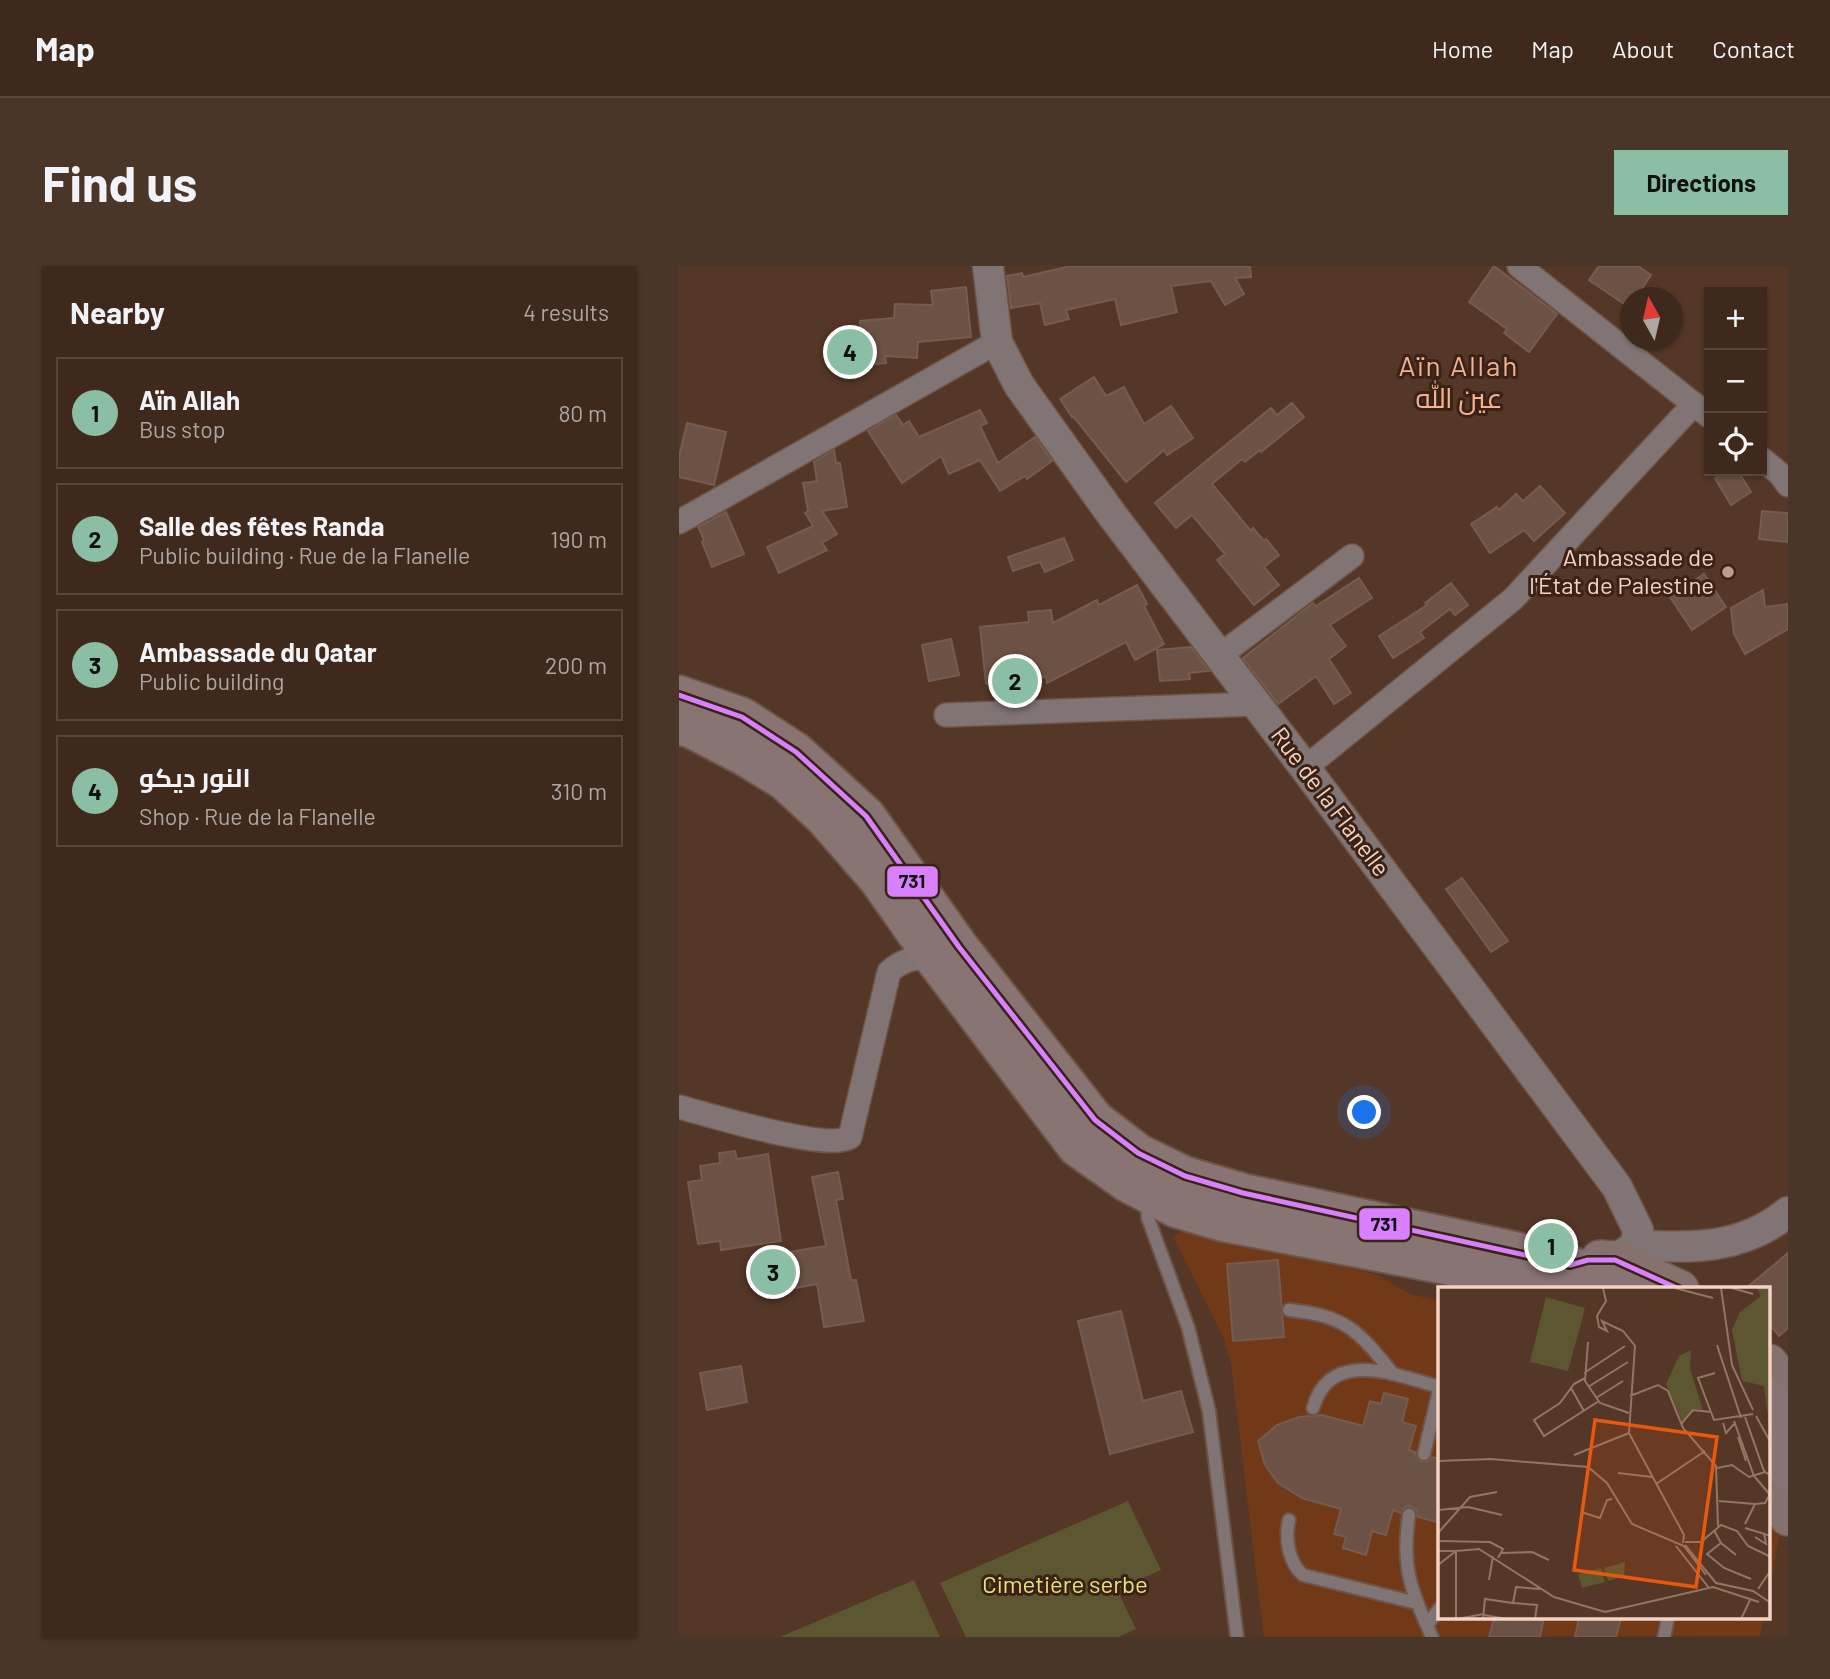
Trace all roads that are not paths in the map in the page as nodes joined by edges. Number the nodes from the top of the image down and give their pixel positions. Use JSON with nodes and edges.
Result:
{"nodes":[{"id":1,"x":988,"y":266,"type":"edge"},
{"id":2,"x":1519,"y":266,"type":"edge"},
{"id":3,"x":997,"y":342,"type":"junction"},
{"id":4,"x":1702,"y":410,"type":"edge"},
{"id":5,"x":1767,"y":464,"type":"edge"},
{"id":6,"x":1788,"y":485,"type":"edge"},
{"id":7,"x":679,"y":522,"type":"edge"},
{"id":8,"x":1352,"y":556,"type":"dead end"},
{"id":9,"x":1219,"y":656,"type":"junction"},
{"id":10,"x":679,"y":695,"type":"edge"},
{"id":11,"x":1256,"y":705,"type":"junction"},
{"id":12,"x":946,"y":715,"type":"dead end"},
{"id":13,"x":679,"y":726,"type":"edge"},
{"id":14,"x":1305,"y":768,"type":"junction"},
{"id":15,"x":933,"y":957,"type":"junction"},
{"id":16,"x":679,"y":1107,"type":"edge"},
{"id":17,"x":1147,"y":1193,"type":"junction"},
{"id":18,"x":1788,"y":1212,"type":"edge"},
{"id":19,"x":1630,"y":1265,"type":"edge"},
{"id":20,"x":1564,"y":1277,"type":"edge"},
{"id":21,"x":1676,"y":1287,"type":"edge"},
{"id":22,"x":1289,"y":1310,"type":"dead end"},
{"id":23,"x":1771,"y":1366,"type":"edge"},
{"id":24,"x":1393,"y":1374,"type":"junction"},
{"id":25,"x":1438,"y":1385,"type":"edge"},
{"id":26,"x":1788,"y":1388,"type":"edge"},
{"id":27,"x":1438,"y":1394,"type":"edge"},
{"id":28,"x":1771,"y":1402,"type":"edge"},
{"id":29,"x":1313,"y":1408,"type":"dead end"},
{"id":30,"x":1788,"y":1424,"type":"edge"},
{"id":31,"x":1771,"y":1450,"type":"edge"},
{"id":32,"x":1424,"y":1454,"type":"dead end"},
{"id":33,"x":1781,"y":1492,"type":"edge"},
{"id":34,"x":1409,"y":1515,"type":"dead end"},
{"id":35,"x":1289,"y":1520,"type":"dead end"},
{"id":36,"x":1417,"y":1603,"type":"junction"},
{"id":37,"x":1438,"y":1613,"type":"edge"},
{"id":38,"x":1430,"y":1631,"type":"edge"},
{"id":39,"x":1237,"y":1637,"type":"edge"}],
"edges":[{"from":1,"to":3,"type":"street"},
{"from":2,"to":4,"type":"street"},
{"from":3,"to":7,"type":"street"},
{"from":3,"to":9,"type":"street","name":"Rue de la Flanelle"},
{"from":4,"to":14,"type":"street"},
{"from":5,"to":6,"type":"street"},
{"from":8,"to":9,"type":"street"},
{"from":9,"to":11,"type":"street","name":"Rue de la Flanelle"},
{"from":10,"to":20,"type":"highway"},
{"from":11,"to":12,"type":"street"},
{"from":11,"to":14,"type":"street","name":"Rue de la Flanelle"},
{"from":13,"to":15,"type":"highway"},
{"from":14,"to":19,"type":"street","name":"Rue de la Flanelle"},
{"from":15,"to":16,"type":"street"},
{"from":15,"to":17,"type":"highway"},
{"from":17,"to":20,"type":"highway"},
{"from":17,"to":39,"type":"lane"},
{"from":18,"to":19,"type":"street"},
{"from":19,"to":20,"type":"highway"},
{"from":19,"to":21,"type":"main road"},
{"from":22,"to":24,"type":"lane"},
{"from":23,"to":26,"type":"main road"},
{"from":24,"to":25,"type":"lane"},
{"from":24,"to":29,"type":"lane"},
{"from":27,"to":32,"type":"lane"},
{"from":28,"to":30,"type":"highway"},
{"from":31,"to":33,"type":"highway"},
{"from":34,"to":36,"type":"lane"},
{"from":35,"to":36,"type":"lane"},
{"from":36,"to":38,"type":"lane"},
{"from":37,"to":38,"type":"lane"}]}
